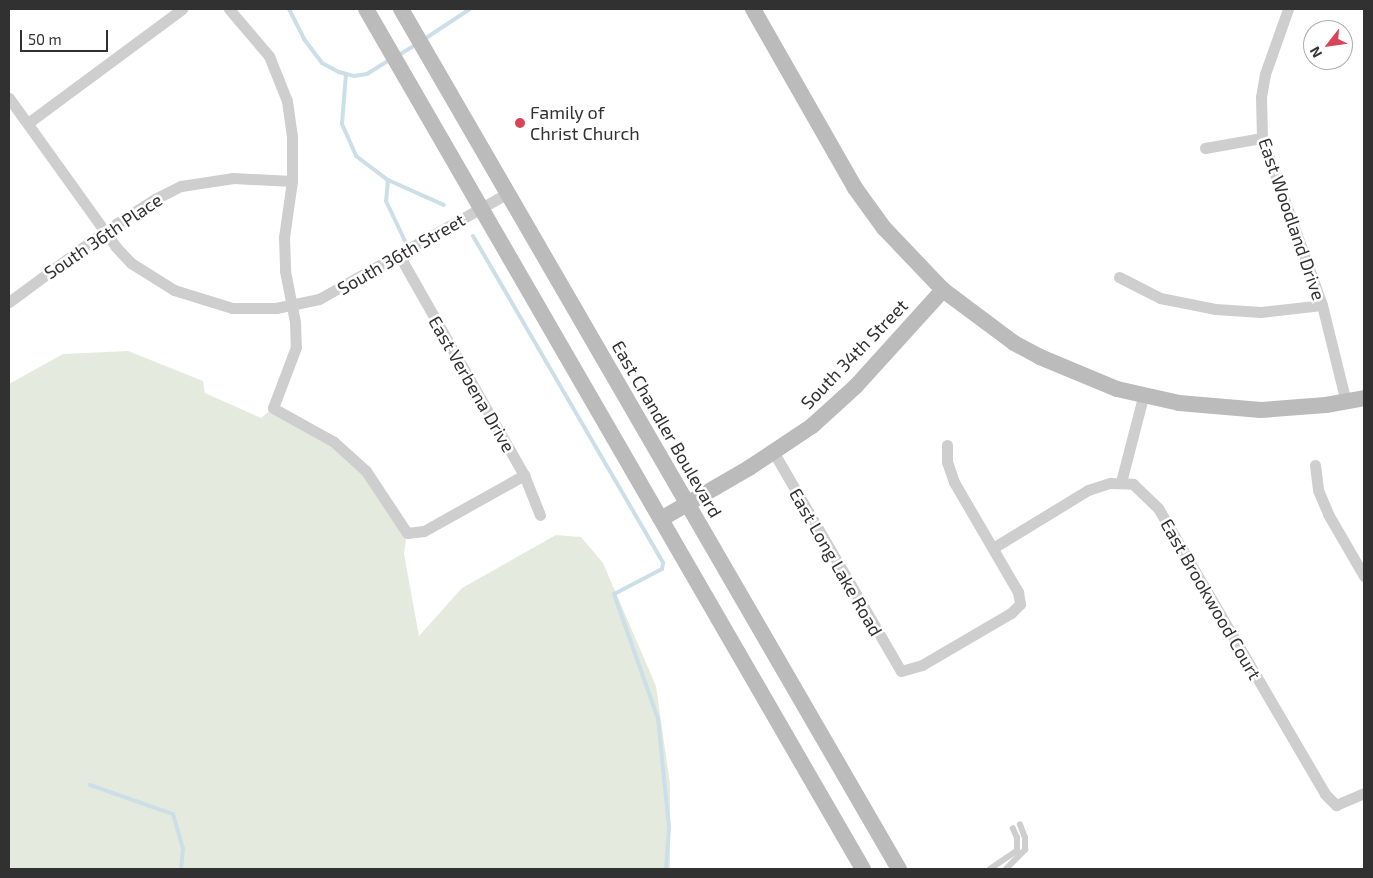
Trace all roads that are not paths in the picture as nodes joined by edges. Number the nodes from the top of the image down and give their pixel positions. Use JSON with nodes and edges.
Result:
{"nodes":[{"id":1,"x":182,"y":9,"type":"edge"},
{"id":2,"x":229,"y":9,"type":"edge"},
{"id":3,"x":366,"y":9,"type":"edge"},
{"id":4,"x":401,"y":9,"type":"edge"},
{"id":5,"x":753,"y":9,"type":"edge"},
{"id":6,"x":1288,"y":9,"type":"edge"},
{"id":7,"x":9,"y":98,"type":"edge"},
{"id":8,"x":28,"y":124,"type":"junction"},
{"id":9,"x":1262,"y":138,"type":"junction"},
{"id":10,"x":1205,"y":148,"type":"dead end"},
{"id":11,"x":292,"y":181,"type":"junction"},
{"id":12,"x":508,"y":193,"type":"junction"},
{"id":13,"x":482,"y":208,"type":"junction"},
{"id":14,"x":104,"y":231,"type":"junction"},
{"id":15,"x":399,"y":255,"type":"junction"},
{"id":16,"x":1119,"y":277,"type":"dead end"},
{"id":17,"x":943,"y":290,"type":"junction"},
{"id":18,"x":9,"y":302,"type":"edge"},
{"id":19,"x":1322,"y":305,"type":"junction"},
{"id":20,"x":291,"y":306,"type":"junction"},
{"id":21,"x":1143,"y":397,"type":"junction"},
{"id":22,"x":1364,"y":398,"type":"edge"},
{"id":23,"x":1346,"y":402,"type":"junction"},
{"id":24,"x":947,"y":446,"type":"dead end"},
{"id":25,"x":774,"y":453,"type":"junction"},
{"id":26,"x":1315,"y":464,"type":"dead end"},
{"id":27,"x":524,"y":474,"type":"junction"},
{"id":28,"x":1121,"y":482,"type":"junction"},
{"id":29,"x":687,"y":503,"type":"junction"},
{"id":30,"x":540,"y":516,"type":"dead end"},
{"id":31,"x":661,"y":519,"type":"junction"},
{"id":32,"x":993,"y":548,"type":"junction"},
{"id":33,"x":1364,"y":576,"type":"edge"},
{"id":34,"x":1364,"y":793,"type":"edge"},
{"id":35,"x":1020,"y":825,"type":"dead end"},
{"id":36,"x":1013,"y":829,"type":"dead end"},
{"id":37,"x":863,"y":869,"type":"edge"},
{"id":38,"x":899,"y":869,"type":"edge"},
{"id":39,"x":990,"y":869,"type":"edge"},
{"id":40,"x":1006,"y":869,"type":"edge"}],
"edges":[{"from":1,"to":8,"type":"street"},
{"from":2,"to":11,"type":"street"},
{"from":3,"to":13,"type":"main road"},
{"from":4,"to":12,"type":"main road","name":"East Chandler Boulevard"},
{"from":5,"to":17,"type":"main road"},
{"from":6,"to":9,"type":"street","name":"East Woodland Drive"},
{"from":7,"to":8,"type":"street","name":"South 36th Street"},
{"from":8,"to":14,"type":"street","name":"South 36th Street"},
{"from":9,"to":10,"type":"street"},
{"from":9,"to":19,"type":"street","name":"East Woodland Drive"},
{"from":11,"to":14,"type":"street","name":"South 36th Place"},
{"from":11,"to":20,"type":"street"},
{"from":12,"to":13,"type":"street","name":"South 36th Street"},
{"from":12,"to":29,"type":"main road","name":"East Chandler Boulevard"},
{"from":13,"to":15,"type":"street","name":"South 36th Street"},
{"from":13,"to":31,"type":"main road"},
{"from":14,"to":18,"type":"street","name":"South 36th Place"},
{"from":14,"to":20,"type":"street","name":"South 36th Street"},
{"from":15,"to":20,"type":"street","name":"South 36th Street"},
{"from":15,"to":27,"type":"street","name":"East Verbena Drive"},
{"from":16,"to":19,"type":"street"},
{"from":17,"to":21,"type":"main road"},
{"from":17,"to":25,"type":"main road","name":"South 34th Street"},
{"from":19,"to":23,"type":"street","name":"East Woodland Drive"},
{"from":20,"to":27,"type":"street"},
{"from":21,"to":23,"type":"main road"},
{"from":21,"to":28,"type":"street"},
{"from":22,"to":23,"type":"main road"},
{"from":24,"to":32,"type":"street"},
{"from":25,"to":29,"type":"main road","name":"South 34th Street"},
{"from":25,"to":32,"type":"street","name":"East Long Lake Road"},
{"from":26,"to":33,"type":"street"},
{"from":27,"to":30,"type":"street","name":"East Verbena Drive"},
{"from":28,"to":32,"type":"street"},
{"from":28,"to":34,"type":"street","name":"East Brookwood Court"},
{"from":29,"to":31,"type":"main road","name":"South 34th Street"},
{"from":29,"to":38,"type":"main road","name":"East Chandler Boulevard"},
{"from":31,"to":37,"type":"main road"},
{"from":35,"to":40,"type":"lane"},
{"from":36,"to":39,"type":"lane"}]}
